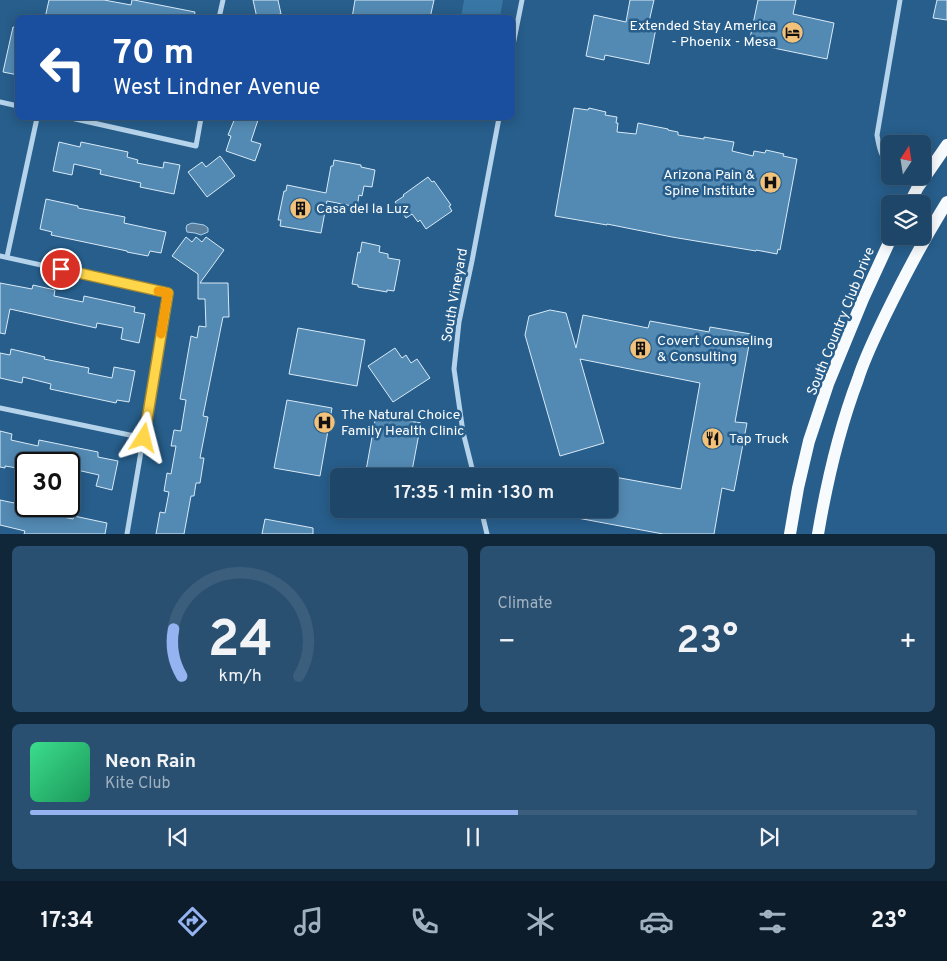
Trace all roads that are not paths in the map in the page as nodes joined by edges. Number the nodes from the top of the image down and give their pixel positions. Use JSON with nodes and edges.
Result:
{"nodes":[{"id":1,"x":223,"y":0,"type":"edge"},
{"id":2,"x":522,"y":0,"type":"edge"},
{"id":3,"x":900,"y":0,"type":"edge"},
{"id":4,"x":220,"y":15,"type":"edge"},
{"id":5,"x":515,"y":35,"type":"edge"},
{"id":6,"x":0,"y":102,"type":"edge"},
{"id":7,"x":15,"y":105,"type":"edge"},
{"id":8,"x":37,"y":120,"type":"edge"},
{"id":9,"x":80,"y":120,"type":"edge"},
{"id":10,"x":202,"y":120,"type":"edge"},
{"id":11,"x":499,"y":120,"type":"edge"},
{"id":12,"x":947,"y":145,"type":"edge"},
{"id":13,"x":881,"y":152,"type":"edge"},
{"id":14,"x":915,"y":185,"type":"edge"},
{"id":15,"x":918,"y":187,"type":"junction"},
{"id":16,"x":914,"y":195,"type":"edge"},
{"id":17,"x":947,"y":202,"type":"edge"},
{"id":18,"x":888,"y":245,"type":"edge"},
{"id":19,"x":0,"y":256,"type":"edge"},
{"id":20,"x":7,"y":257,"type":"junction"},
{"id":21,"x":0,"y":408,"type":"edge"},
{"id":22,"x":144,"y":438,"type":"junction"},
{"id":23,"x":472,"y":468,"type":"edge"},
{"id":24,"x":483,"y":518,"type":"edge"},
{"id":25,"x":127,"y":534,"type":"edge"},
{"id":26,"x":487,"y":534,"type":"edge"},
{"id":27,"x":790,"y":534,"type":"edge"},
{"id":28,"x":818,"y":534,"type":"edge"}],
"edges":[{"from":1,"to":4,"type":"street"},
{"from":2,"to":5,"type":"street"},
{"from":3,"to":13,"type":"street"},
{"from":6,"to":7,"type":"street"},
{"from":8,"to":20,"type":"street"},
{"from":9,"to":10,"type":"street"},
{"from":11,"to":23,"type":"street","name":"South Vineyard"},
{"from":12,"to":15,"type":"main road"},
{"from":14,"to":15,"type":"street"},
{"from":15,"to":16,"type":"main road"},
{"from":17,"to":28,"type":"main road"},
{"from":18,"to":27,"type":"main road","name":"South Country Club Drive"},
{"from":19,"to":20,"type":"street"},
{"from":20,"to":22,"type":"street"},
{"from":21,"to":22,"type":"street"},
{"from":22,"to":25,"type":"street"},
{"from":24,"to":26,"type":"street"}]}
